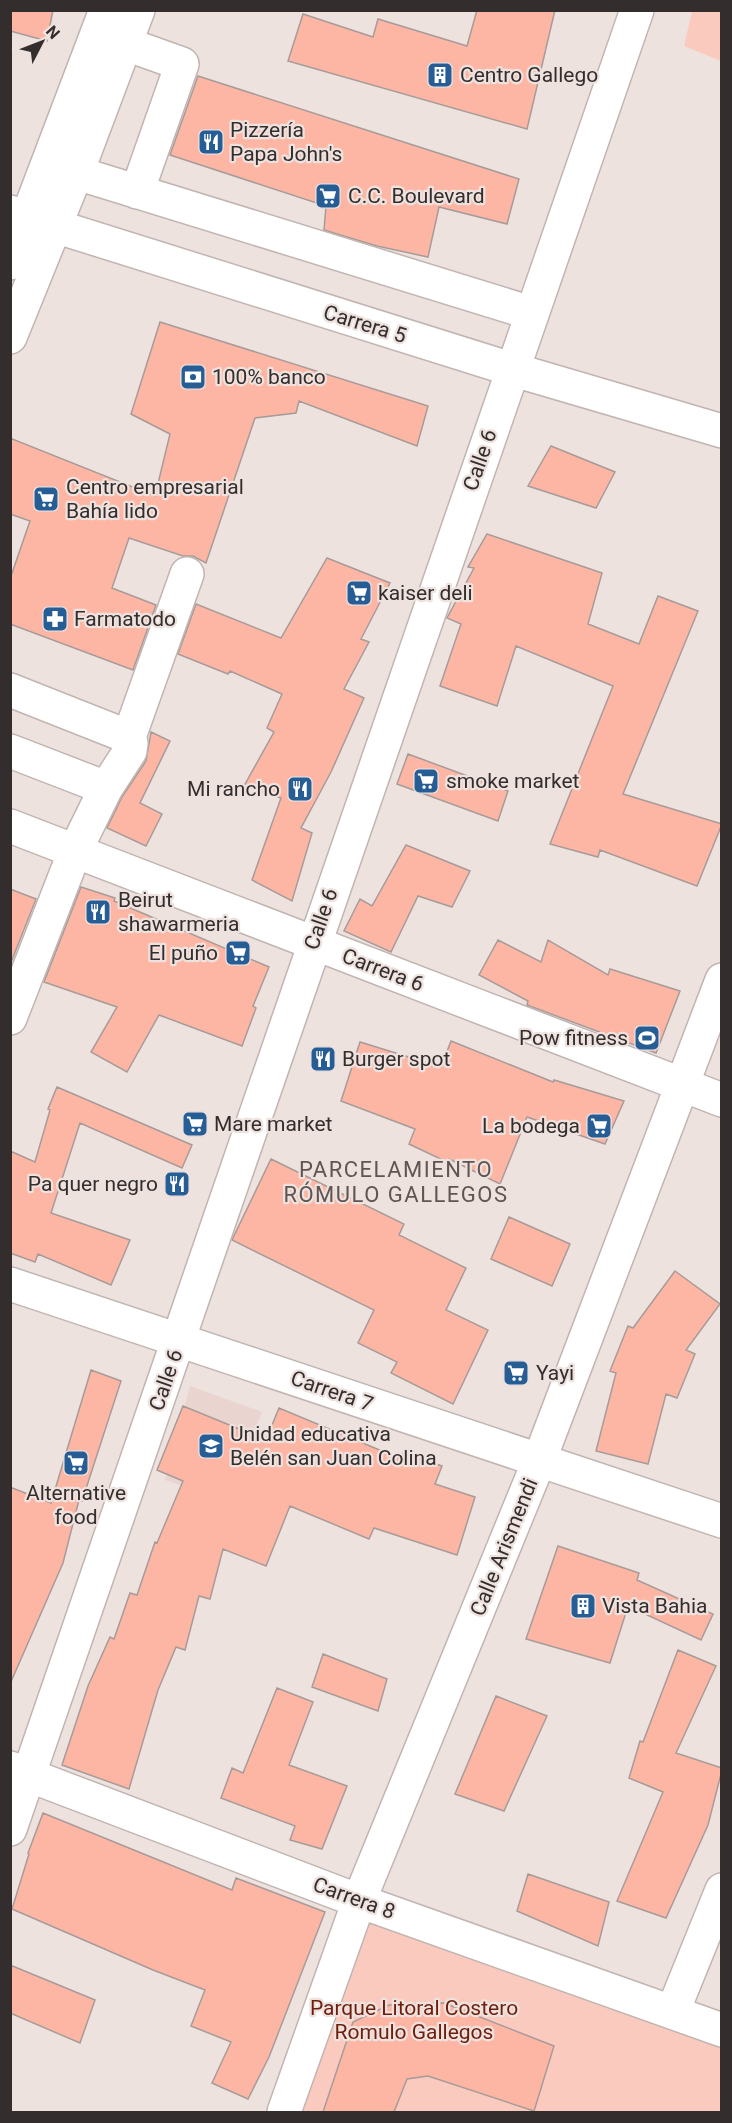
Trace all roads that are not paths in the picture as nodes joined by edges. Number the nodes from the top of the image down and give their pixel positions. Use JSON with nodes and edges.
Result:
{"nodes":[{"id":1,"x":106,"y":10,"type":"edge"},
{"id":2,"x":138,"y":10,"type":"edge"},
{"id":3,"x":637,"y":10,"type":"edge"},
{"id":4,"x":126,"y":44,"type":"junction"},
{"id":5,"x":77,"y":173,"type":"junction"},
{"id":6,"x":137,"y":192,"type":"junction"},
{"id":7,"x":31,"y":219,"type":"edge"},
{"id":8,"x":10,"y":262,"type":"edge"},
{"id":9,"x":531,"y":312,"type":"junction"},
{"id":10,"x":10,"y":337,"type":"edge"},
{"id":11,"x":511,"y":369,"type":"junction"},
{"id":12,"x":722,"y":432,"type":"edge"},
{"id":13,"x":187,"y":574,"type":"dead end"},
{"id":14,"x":10,"y":690,"type":"edge"},
{"id":15,"x":129,"y":737,"type":"junction"},
{"id":16,"x":10,"y":751,"type":"edge"},
{"id":17,"x":106,"y":788,"type":"junction"},
{"id":18,"x":10,"y":826,"type":"edge"},
{"id":19,"x":75,"y":851,"type":"junction"},
{"id":20,"x":313,"y":943,"type":"junction"},
{"id":21,"x":722,"y":980,"type":"edge"},
{"id":22,"x":10,"y":1018,"type":"edge"},
{"id":23,"x":681,"y":1085,"type":"junction"},
{"id":24,"x":722,"y":1100,"type":"edge"},
{"id":25,"x":10,"y":1284,"type":"edge"},
{"id":26,"x":179,"y":1340,"type":"junction"},
{"id":27,"x":539,"y":1461,"type":"junction"},
{"id":28,"x":722,"y":1521,"type":"edge"},
{"id":29,"x":20,"y":1771,"type":"edge"},
{"id":30,"x":10,"y":1829,"type":"edge"},
{"id":31,"x":722,"y":1890,"type":"edge"},
{"id":32,"x":359,"y":1901,"type":"junction"},
{"id":33,"x":704,"y":2028,"type":"edge"},
{"id":34,"x":284,"y":2112,"type":"edge"}],
"edges":[{"from":1,"to":7,"type":"street"},
{"from":2,"to":4,"type":"street"},
{"from":3,"to":9,"type":"street","name":"Calle 6"},
{"from":4,"to":5,"type":"street"},
{"from":4,"to":6,"type":"street"},
{"from":5,"to":6,"type":"street"},
{"from":5,"to":7,"type":"street"},
{"from":6,"to":9,"type":"street"},
{"from":7,"to":8,"type":"street"},
{"from":7,"to":10,"type":"street"},
{"from":7,"to":11,"type":"street","name":"Carrera 5"},
{"from":9,"to":11,"type":"street","name":"Calle 6"},
{"from":11,"to":12,"type":"street","name":"Carrera 5"},
{"from":11,"to":20,"type":"street","name":"Calle 6"},
{"from":13,"to":15,"type":"street"},
{"from":14,"to":15,"type":"street"},
{"from":15,"to":17,"type":"street"},
{"from":16,"to":17,"type":"street"},
{"from":17,"to":19,"type":"street"},
{"from":18,"to":19,"type":"street","name":"Carrera 6"},
{"from":19,"to":20,"type":"street","name":"Carrera 6"},
{"from":19,"to":22,"type":"street"},
{"from":20,"to":23,"type":"street","name":"Carrera 6"},
{"from":20,"to":26,"type":"street","name":"Calle 6"},
{"from":21,"to":23,"type":"street","name":"Calle Arismendi"},
{"from":23,"to":24,"type":"street","name":"Carrera 6"},
{"from":23,"to":27,"type":"street","name":"Calle Arismendi"},
{"from":25,"to":26,"type":"street","name":"Carrera 7"},
{"from":26,"to":27,"type":"street","name":"Carrera 7"},
{"from":26,"to":29,"type":"street","name":"Calle 6"},
{"from":27,"to":28,"type":"street","name":"Carrera 7"},
{"from":27,"to":32,"type":"street","name":"Calle Arismendi"},
{"from":29,"to":30,"type":"street","name":"Calle 6"},
{"from":29,"to":32,"type":"street","name":"Carrera 8"},
{"from":31,"to":33,"type":"street"},
{"from":32,"to":33,"type":"street","name":"Carrera 8"},
{"from":32,"to":34,"type":"street","name":"Calle Arismendi"}]}
